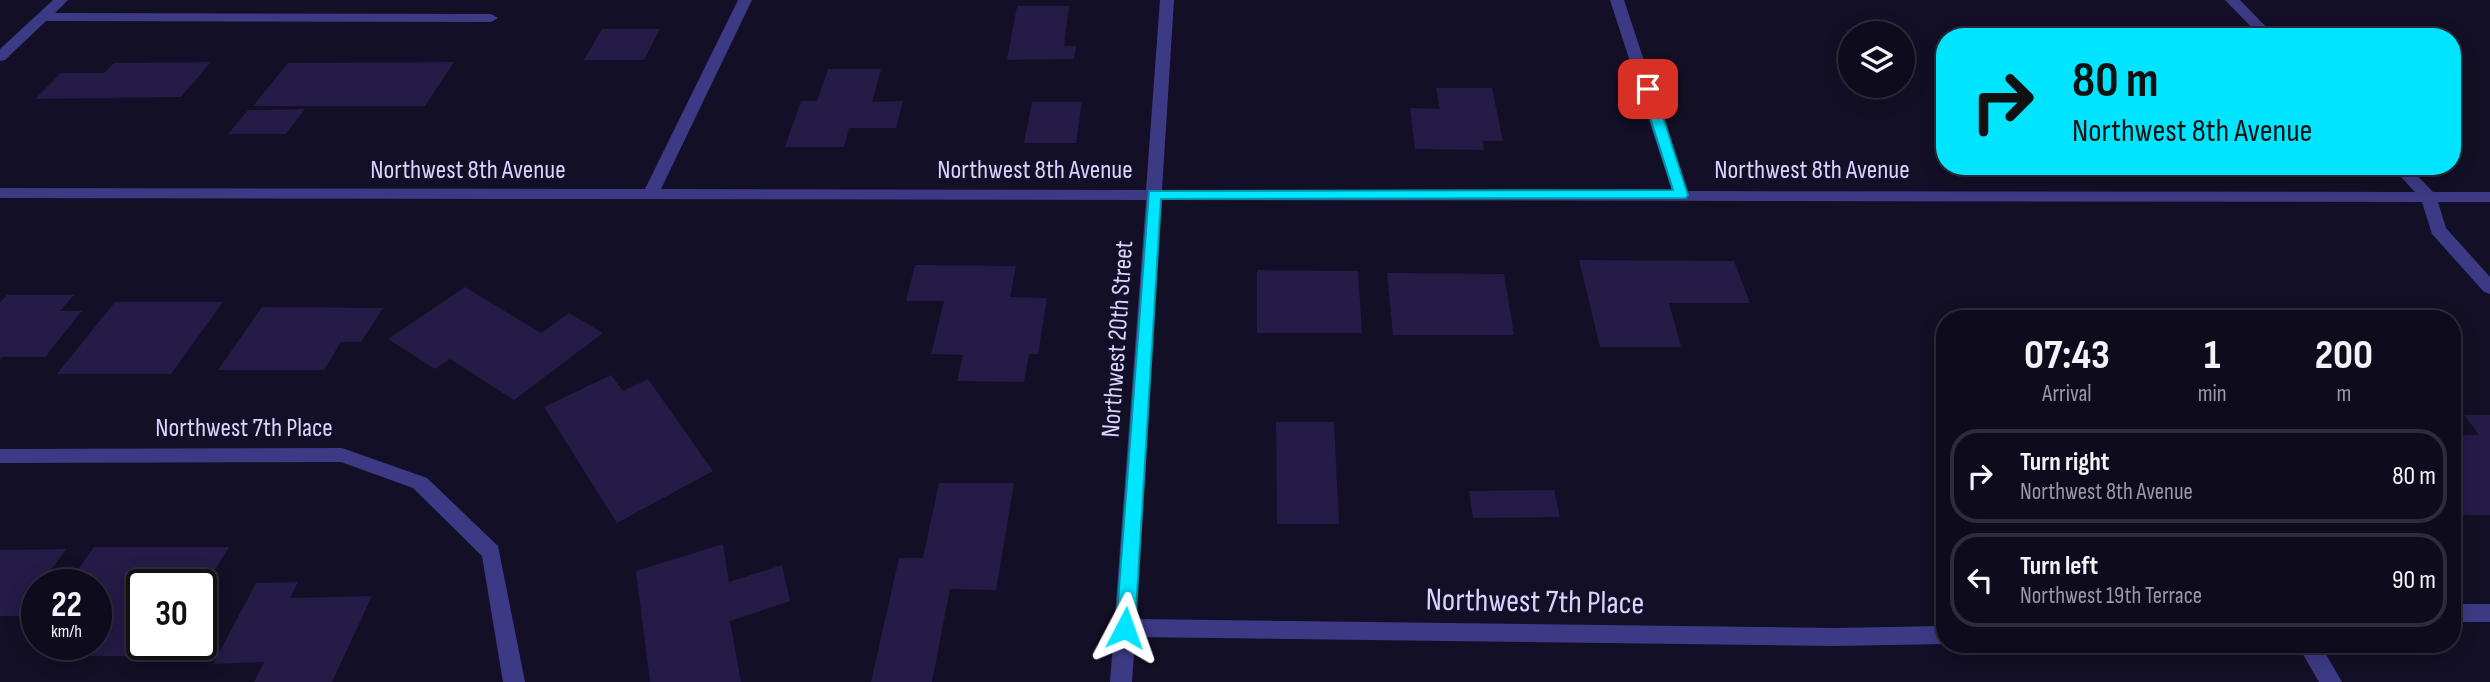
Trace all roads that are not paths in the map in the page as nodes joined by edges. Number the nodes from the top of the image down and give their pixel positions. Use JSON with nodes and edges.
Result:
{"nodes":[{"id":1,"x":61,"y":0,"type":"edge"},
{"id":2,"x":745,"y":0,"type":"edge"},
{"id":3,"x":1167,"y":0,"type":"edge"},
{"id":4,"x":1617,"y":0,"type":"edge"},
{"id":5,"x":2232,"y":0,"type":"edge"},
{"id":6,"x":43,"y":17,"type":"junction"},
{"id":7,"x":491,"y":18,"type":"dead end"},
{"id":8,"x":2260,"y":28,"type":"edge"},
{"id":9,"x":0,"y":57,"type":"edge"},
{"id":10,"x":2408,"y":175,"type":"edge"},
{"id":11,"x":0,"y":193,"type":"edge"},
{"id":12,"x":650,"y":195,"type":"junction"},
{"id":13,"x":1154,"y":195,"type":"junction"},
{"id":14,"x":1681,"y":195,"type":"junction"},
{"id":15,"x":2428,"y":196,"type":"junction"},
{"id":16,"x":2490,"y":197,"type":"edge"},
{"id":17,"x":2490,"y":288,"type":"edge"},
{"id":18,"x":0,"y":456,"type":"edge"},
{"id":19,"x":2461,"y":612,"type":"edge"},
{"id":20,"x":2490,"y":613,"type":"edge"},
{"id":21,"x":1125,"y":628,"type":"junction"},
{"id":22,"x":1936,"y":635,"type":"edge"},
{"id":23,"x":2313,"y":653,"type":"edge"},
{"id":24,"x":514,"y":682,"type":"edge"},
{"id":25,"x":1121,"y":682,"type":"edge"},
{"id":26,"x":2331,"y":682,"type":"edge"}],
"edges":[{"from":1,"to":6,"type":"street"},
{"from":2,"to":12,"type":"street"},
{"from":3,"to":13,"type":"street","name":"Northwest 20th Street"},
{"from":4,"to":14,"type":"street"},
{"from":5,"to":8,"type":"street"},
{"from":6,"to":7,"type":"street"},
{"from":6,"to":9,"type":"street"},
{"from":10,"to":15,"type":"street"},
{"from":11,"to":12,"type":"street","name":"Northwest 8th Avenue"},
{"from":12,"to":13,"type":"street","name":"Northwest 8th Avenue"},
{"from":13,"to":14,"type":"street","name":"Northwest 8th Avenue"},
{"from":13,"to":21,"type":"street","name":"Northwest 20th Street"},
{"from":14,"to":15,"type":"street","name":"Northwest 8th Avenue"},
{"from":15,"to":16,"type":"street","name":"Northwest 8th Avenue"},
{"from":15,"to":17,"type":"street"},
{"from":18,"to":24,"type":"street","name":"Northwest 7th Place"},
{"from":19,"to":20,"type":"street"},
{"from":21,"to":22,"type":"street","name":"Northwest 7th Place"},
{"from":21,"to":25,"type":"street","name":"Northwest 20th Street"},
{"from":23,"to":26,"type":"street"}]}
